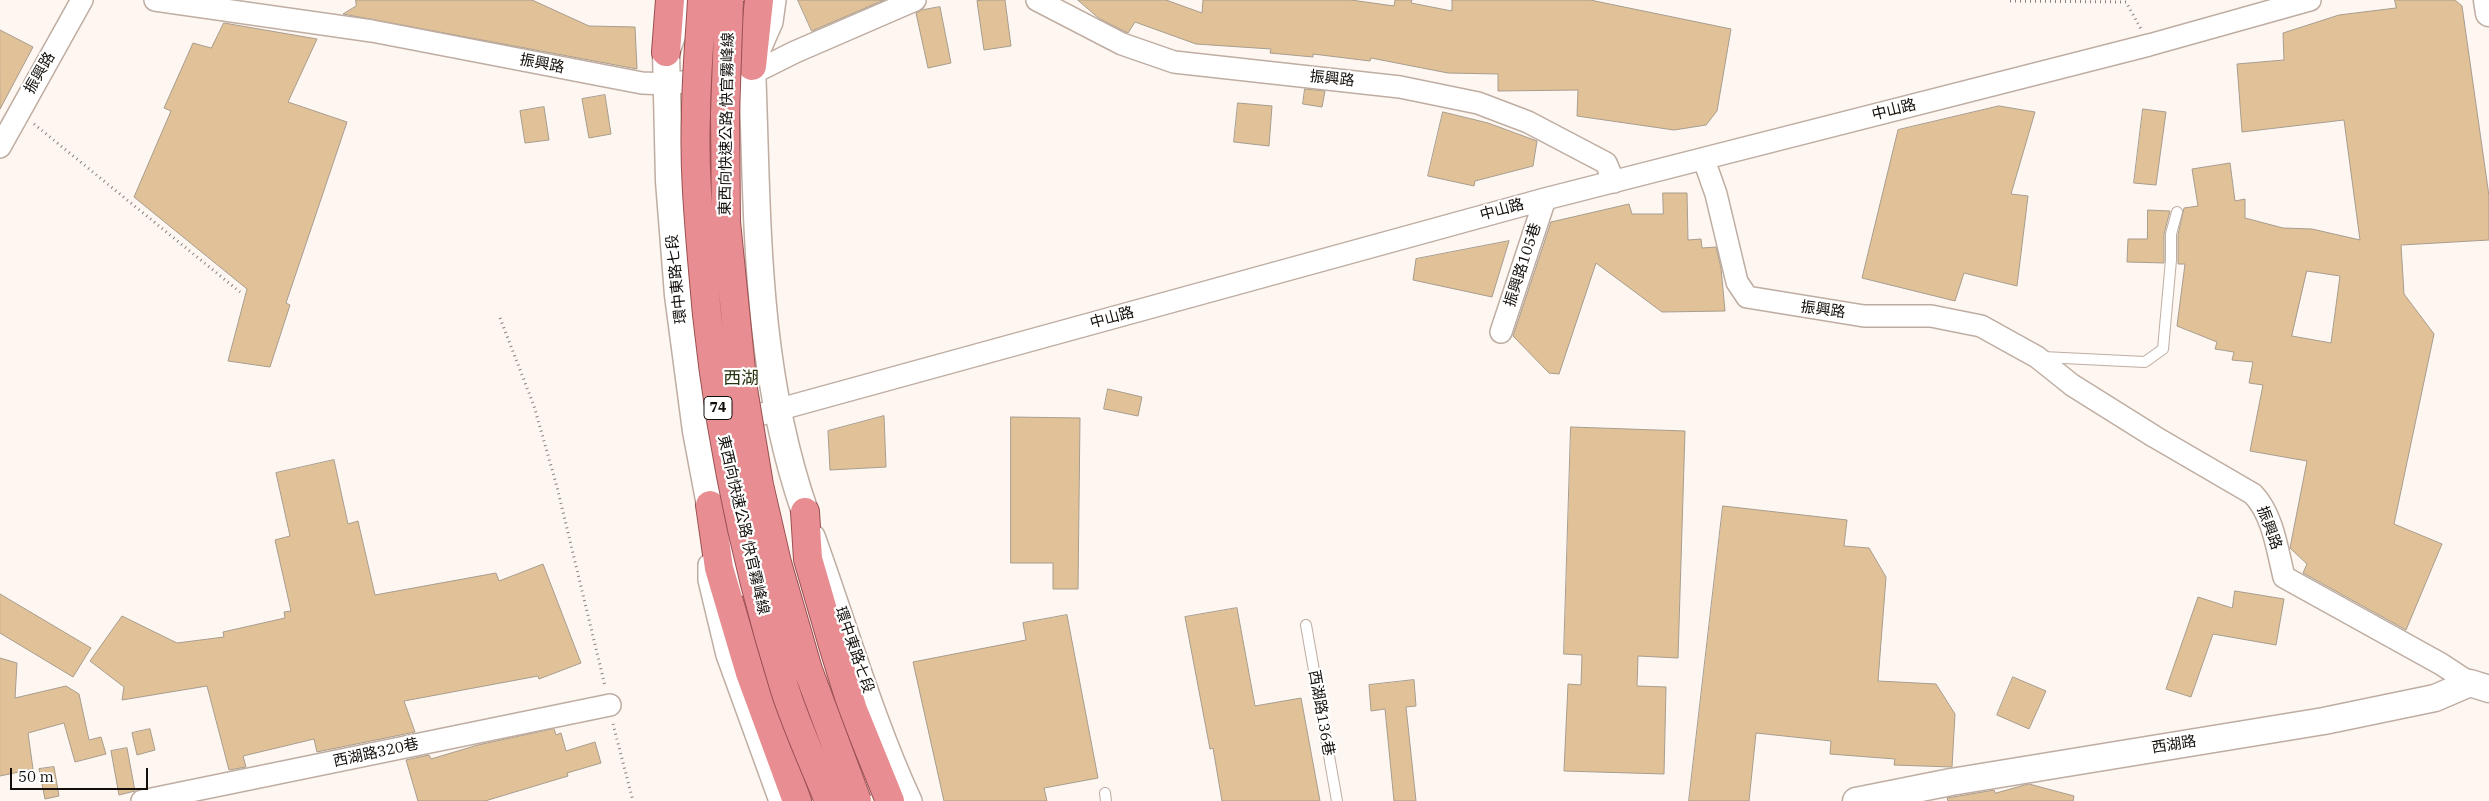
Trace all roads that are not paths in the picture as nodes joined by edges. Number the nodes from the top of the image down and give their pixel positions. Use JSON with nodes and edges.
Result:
{"nodes":[{"id":1,"x":82,"y":0,"type":"edge"},
{"id":2,"x":155,"y":0,"type":"edge"},
{"id":3,"x":657,"y":0,"type":"edge"},
{"id":4,"x":670,"y":0,"type":"edge"},
{"id":5,"x":685,"y":0,"type":"edge"},
{"id":6,"x":702,"y":0,"type":"edge"},
{"id":7,"x":729,"y":0,"type":"edge"},
{"id":8,"x":738,"y":0,"type":"edge"},
{"id":9,"x":759,"y":0,"type":"edge"},
{"id":10,"x":775,"y":0,"type":"edge"},
{"id":11,"x":915,"y":0,"type":"edge"},
{"id":12,"x":1037,"y":0,"type":"edge"},
{"id":13,"x":2310,"y":0,"type":"edge"},
{"id":14,"x":2487,"y":0,"type":"edge"},
{"id":15,"x":2489,"y":12,"type":"edge"},
{"id":16,"x":666,"y":52,"type":"junction"},
{"id":17,"x":752,"y":69,"type":"junction"},
{"id":18,"x":667,"y":84,"type":"junction"},
{"id":19,"x":0,"y":148,"type":"edge"},
{"id":20,"x":1704,"y":160,"type":"junction"},
{"id":21,"x":1614,"y":182,"type":"junction"},
{"id":22,"x":1545,"y":199,"type":"junction"},
{"id":23,"x":2177,"y":212,"type":"dead end"},
{"id":24,"x":1501,"y":332,"type":"dead end"},
{"id":25,"x":2037,"y":357,"type":"junction"},
{"id":26,"x":777,"y":411,"type":"junction"},
{"id":27,"x":696,"y":431,"type":"junction"},
{"id":28,"x":710,"y":505,"type":"junction"},
{"id":29,"x":805,"y":512,"type":"junction"},
{"id":30,"x":1306,"y":625,"type":"dead end"},
{"id":31,"x":2480,"y":686,"type":"edge"},
{"id":32,"x":610,"y":705,"type":"road end"},
{"id":33,"x":142,"y":801,"type":"edge"},
{"id":34,"x":780,"y":801,"type":"edge"},
{"id":35,"x":797,"y":801,"type":"edge"},
{"id":36,"x":820,"y":801,"type":"edge"},
{"id":37,"x":829,"y":801,"type":"edge"},
{"id":38,"x":857,"y":801,"type":"edge"},
{"id":39,"x":863,"y":801,"type":"edge"},
{"id":40,"x":890,"y":801,"type":"edge"},
{"id":41,"x":911,"y":801,"type":"edge"},
{"id":42,"x":1337,"y":801,"type":"edge"},
{"id":43,"x":1856,"y":801,"type":"edge"}],
"edges":[{"from":1,"to":19,"type":"street","name":"振興路"},
{"from":2,"to":18,"type":"street","name":"振興路"},
{"from":3,"to":16,"type":"street","name":"環中東路七段"},
{"from":4,"to":16,"type":"highway"},
{"from":5,"to":16,"type":"street","name":"環中東路七段"},
{"from":6,"to":37,"type":"highway","name":"東西向快速公路 快官霧峰線","number":"74","bridge":true},
{"from":7,"to":38,"type":"highway","name":"東西向快速公路 快官霧峰線","number":"74","bridge":true},
{"from":8,"to":17,"type":"street"},
{"from":9,"to":17,"type":"highway"},
{"from":10,"to":17,"type":"street","name":"環中東路七段"},
{"from":11,"to":17,"type":"street","name":"振興路"},
{"from":12,"to":21,"type":"street","name":"振興路"},
{"from":13,"to":20,"type":"street","name":"中山路"},
{"from":14,"to":15,"type":"street"},
{"from":16,"to":18,"type":"street","name":"環中東路七段"},
{"from":17,"to":18,"type":"street","name":"振興路"},
{"from":17,"to":26,"type":"street","name":"環中東路七段"},
{"from":18,"to":27,"type":"street","name":"環中東路七段"},
{"from":20,"to":21,"type":"street","name":"中山路"},
{"from":20,"to":25,"type":"street","name":"振興路"},
{"from":21,"to":22,"type":"street","name":"中山路"},
{"from":22,"to":24,"type":"street","name":"振興路105巷"},
{"from":22,"to":26,"type":"street","name":"中山路"},
{"from":23,"to":25,"type":"lane","name":"振興路"},
{"from":25,"to":31,"type":"street","name":"振興路"},
{"from":26,"to":27,"type":"street","name":"中山路"},
{"from":26,"to":29,"type":"street","name":"環中東路七段"},
{"from":26,"to":39,"type":"street","name":"環中東路七段"},
{"from":27,"to":28,"type":"street","name":"環中東路七段"},
{"from":28,"to":34,"type":"street","name":"環中東路七段"},
{"from":28,"to":35,"type":"highway"},
{"from":28,"to":36,"type":"street","name":"環中東路七段"},
{"from":29,"to":40,"type":"highway"},
{"from":29,"to":41,"type":"street","name":"環中東路七段"},
{"from":30,"to":42,"type":"lane","name":"西湖路136巷"},
{"from":31,"to":43,"type":"street","name":"西湖路"},
{"from":32,"to":33,"type":"street","name":"西湖路320巷"}]}
